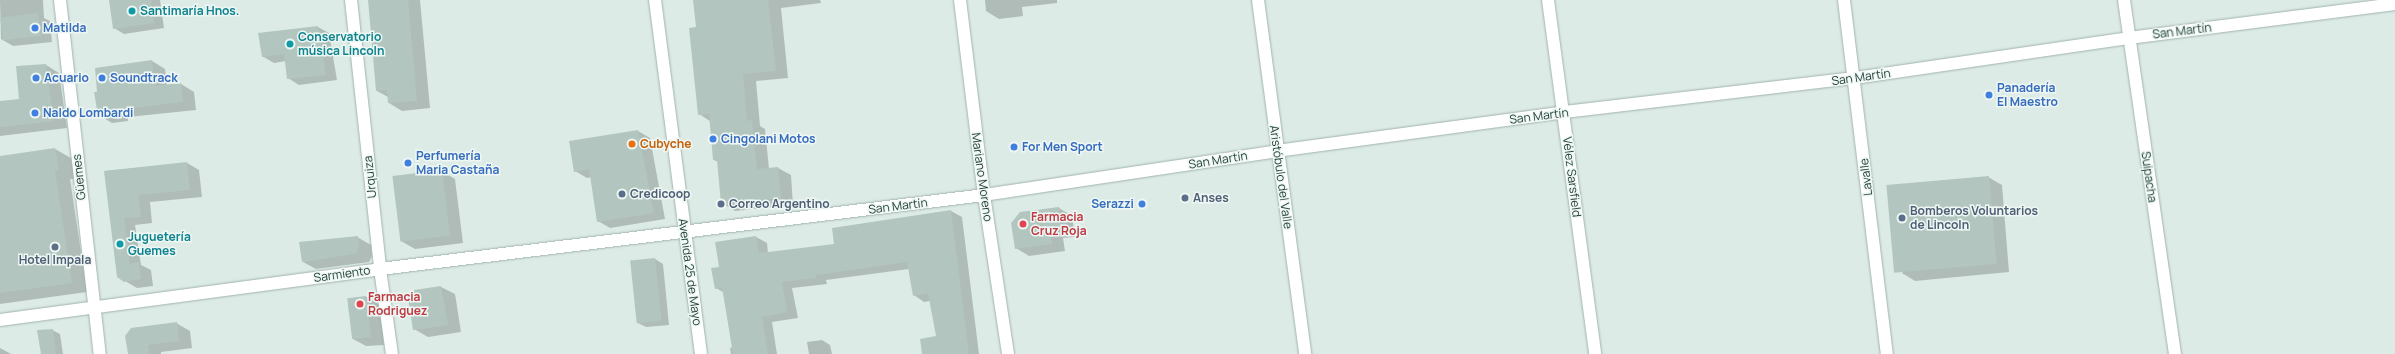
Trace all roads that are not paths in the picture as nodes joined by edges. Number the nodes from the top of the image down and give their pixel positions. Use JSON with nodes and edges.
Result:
{"nodes":[{"id":1,"x":60,"y":0,"type":"edge"},
{"id":2,"x":350,"y":0,"type":"edge"},
{"id":3,"x":654,"y":0,"type":"edge"},
{"id":4,"x":960,"y":0,"type":"edge"},
{"id":5,"x":1258,"y":0,"type":"edge"},
{"id":6,"x":1548,"y":0,"type":"edge"},
{"id":7,"x":1844,"y":0,"type":"edge"},
{"id":8,"x":2124,"y":0,"type":"edge"},
{"id":9,"x":2395,"y":4,"type":"edge"},
{"id":10,"x":2129,"y":38,"type":"junction"},
{"id":11,"x":1855,"y":78,"type":"junction"},
{"id":12,"x":1564,"y":112,"type":"junction"},
{"id":13,"x":1277,"y":151,"type":"junction"},
{"id":14,"x":984,"y":195,"type":"junction"},
{"id":15,"x":685,"y":233,"type":"junction"},
{"id":16,"x":380,"y":269,"type":"junction"},
{"id":17,"x":94,"y":308,"type":"junction"},
{"id":18,"x":0,"y":320,"type":"edge"},
{"id":19,"x":100,"y":354,"type":"edge"},
{"id":20,"x":392,"y":354,"type":"edge"},
{"id":21,"x":701,"y":354,"type":"edge"},
{"id":22,"x":1008,"y":354,"type":"edge"},
{"id":23,"x":1305,"y":354,"type":"edge"},
{"id":24,"x":1595,"y":354,"type":"edge"},
{"id":25,"x":1887,"y":354,"type":"edge"},
{"id":26,"x":2174,"y":354,"type":"edge"}],
"edges":[{"from":1,"to":17,"type":"street","name":"Güemes"},
{"from":2,"to":16,"type":"street","name":"Urquiza"},
{"from":3,"to":15,"type":"street","name":"Avenida 25 de Mayo"},
{"from":4,"to":14,"type":"street","name":"Mariano Moreno"},
{"from":5,"to":13,"type":"street","name":"Aristóbulo del Valle"},
{"from":6,"to":12,"type":"street","name":"Vélez Sarsfield"},
{"from":7,"to":11,"type":"street","name":"Lavalle"},
{"from":8,"to":10,"type":"street","name":"Suipacha"},
{"from":9,"to":10,"type":"street","name":"San Martín"},
{"from":10,"to":11,"type":"street","name":"San Martín"},
{"from":10,"to":26,"type":"street","name":"Suipacha"},
{"from":11,"to":12,"type":"street","name":"San Martín"},
{"from":11,"to":25,"type":"street","name":"Lavalle"},
{"from":12,"to":13,"type":"street","name":"San Martín"},
{"from":12,"to":24,"type":"street","name":"Vélez Sarsfield"},
{"from":13,"to":14,"type":"street","name":"San Martín"},
{"from":13,"to":23,"type":"street","name":"Aristóbulo del Valle"},
{"from":14,"to":15,"type":"street","name":"San Martín"},
{"from":14,"to":22,"type":"street","name":"Mariano Moreno"},
{"from":15,"to":16,"type":"street","name":"Sarmiento"},
{"from":15,"to":21,"type":"street","name":"Avenida 25 de Mayo"},
{"from":16,"to":17,"type":"street","name":"Sarmiento"},
{"from":16,"to":20,"type":"street","name":"Urquiza"},
{"from":17,"to":18,"type":"street","name":"Sarmiento"},
{"from":17,"to":19,"type":"street","name":"Güemes"}]}
